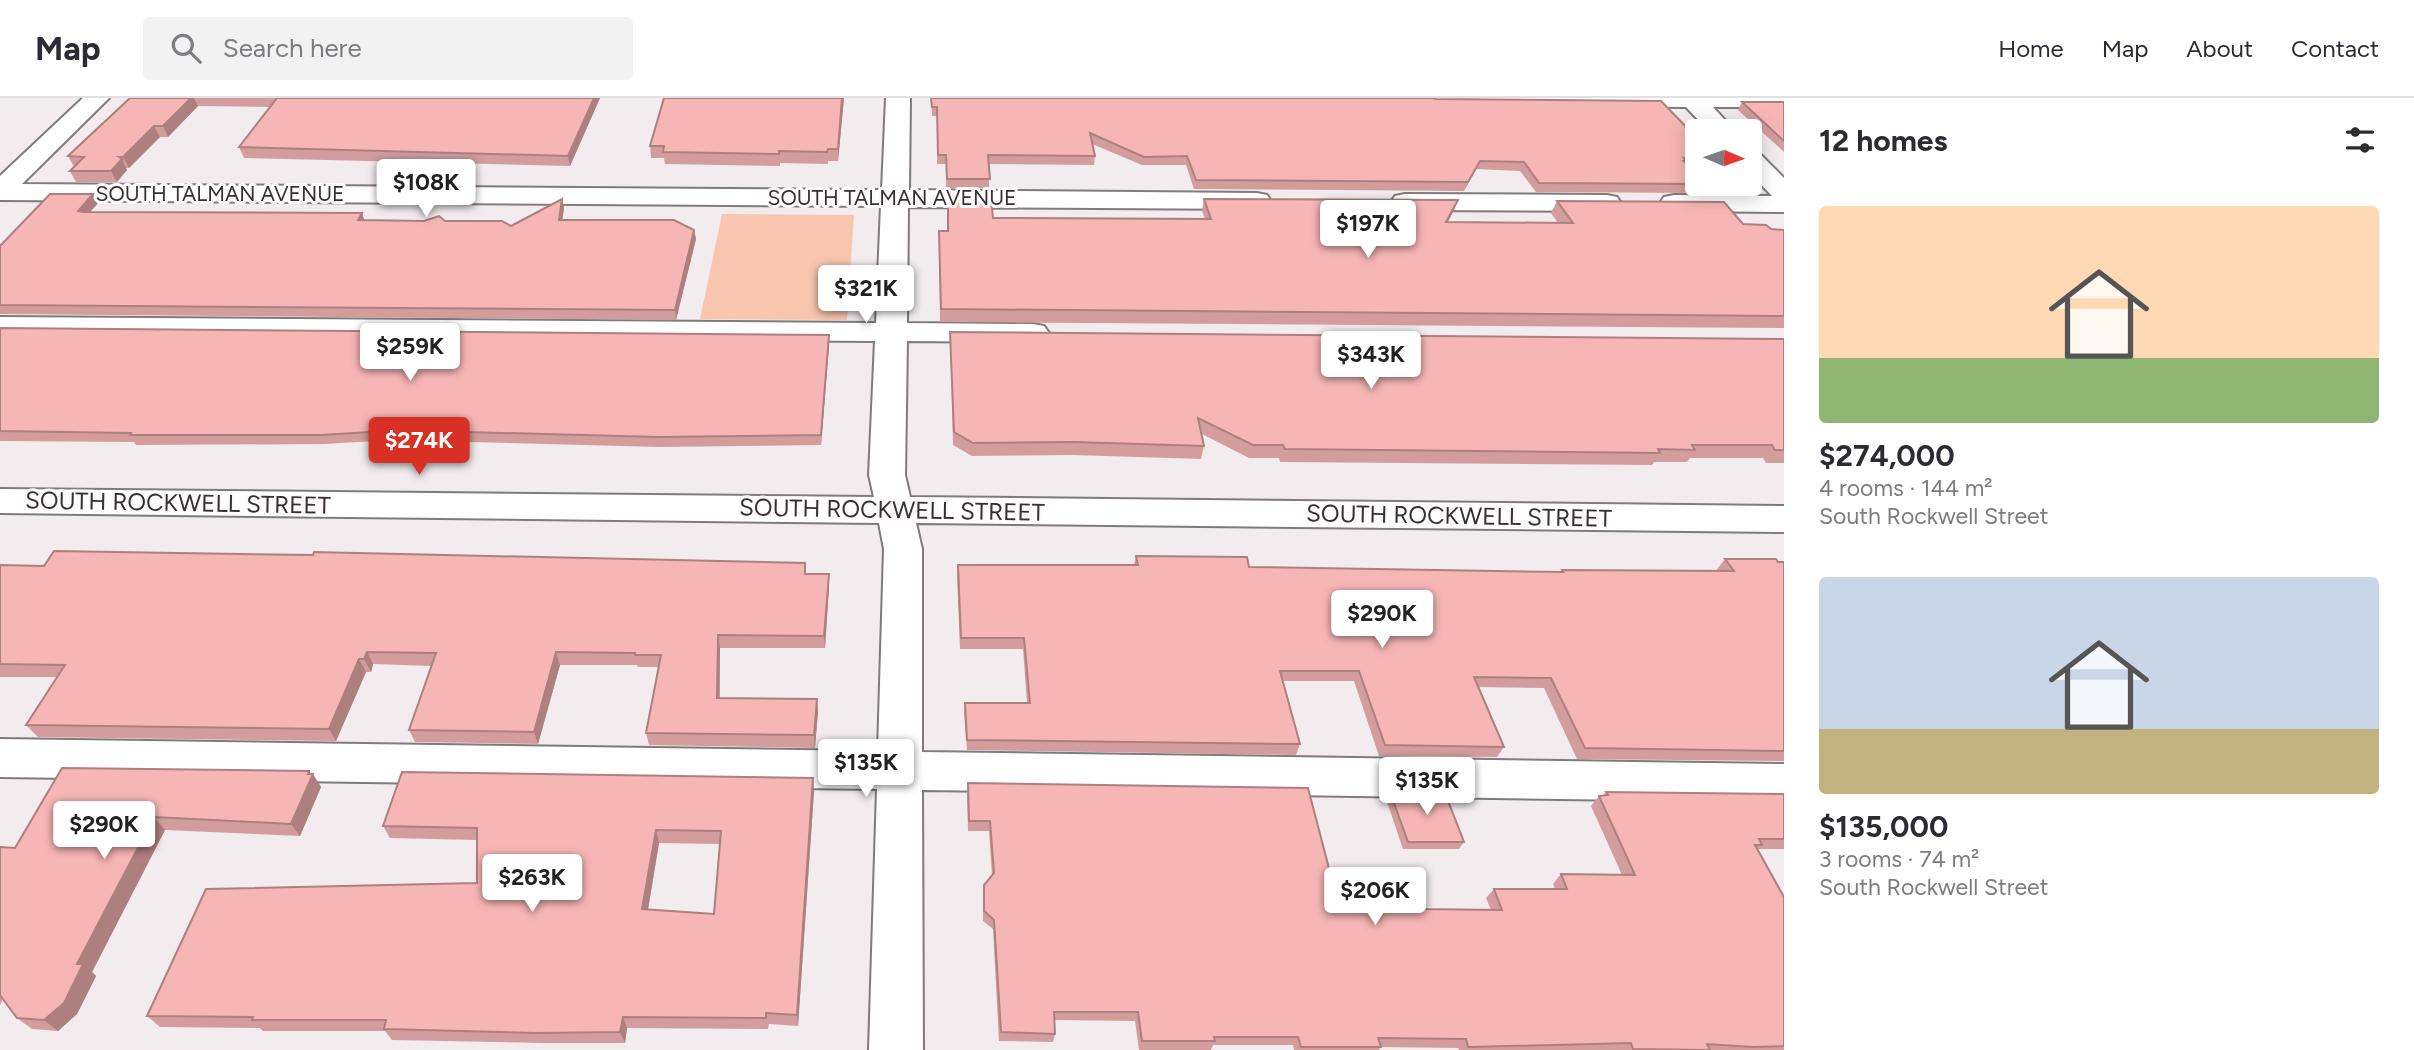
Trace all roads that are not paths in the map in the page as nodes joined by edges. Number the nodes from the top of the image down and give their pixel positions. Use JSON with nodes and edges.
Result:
{"nodes":[{"id":1,"x":97,"y":98,"type":"edge"},
{"id":2,"x":898,"y":98,"type":"edge"},
{"id":3,"x":1433,"y":98,"type":"edge"},
{"id":4,"x":1692,"y":99,"type":"edge"},
{"id":5,"x":1784,"y":100,"type":"edge"},
{"id":6,"x":1711,"y":119,"type":"edge"},
{"id":7,"x":1762,"y":170,"type":"edge"},
{"id":8,"x":0,"y":192,"type":"edge"},
{"id":9,"x":1784,"y":193,"type":"edge"},
{"id":10,"x":895,"y":198,"type":"junction"},
{"id":11,"x":1282,"y":201,"type":"edge"},
{"id":12,"x":1379,"y":201,"type":"edge"},
{"id":13,"x":1784,"y":204,"type":"edge"},
{"id":14,"x":0,"y":326,"type":"edge"},
{"id":15,"x":892,"y":332,"type":"junction"},
{"id":16,"x":1060,"y":333,"type":"edge"},
{"id":17,"x":0,"y":501,"type":"edge"},
{"id":18,"x":895,"y":510,"type":"junction"},
{"id":19,"x":1784,"y":519,"type":"edge"},
{"id":20,"x":0,"y":758,"type":"edge"},
{"id":21,"x":900,"y":770,"type":"junction"},
{"id":22,"x":1784,"y":783,"type":"edge"},
{"id":23,"x":896,"y":1050,"type":"edge"}],
"edges":[{"from":1,"to":8,"type":"street"},
{"from":2,"to":10,"type":"street"},
{"from":3,"to":4,"type":"street"},
{"from":4,"to":5,"type":"street"},
{"from":4,"to":6,"type":"street"},
{"from":7,"to":9,"type":"street"},
{"from":8,"to":10,"type":"street","name":"SOUTH TALMAN AVENUE"},
{"from":10,"to":11,"type":"street","name":"SOUTH TALMAN AVENUE"},
{"from":10,"to":15,"type":"street"},
{"from":12,"to":13,"type":"street"},
{"from":14,"to":15,"type":"street"},
{"from":15,"to":16,"type":"street"},
{"from":15,"to":18,"type":"street"},
{"from":17,"to":18,"type":"street","name":"SOUTH ROCKWELL STREET"},
{"from":18,"to":19,"type":"street","name":"SOUTH ROCKWELL STREET"},
{"from":18,"to":21,"type":"street"},
{"from":20,"to":21,"type":"street"},
{"from":21,"to":22,"type":"street"},
{"from":21,"to":23,"type":"street"}]}
